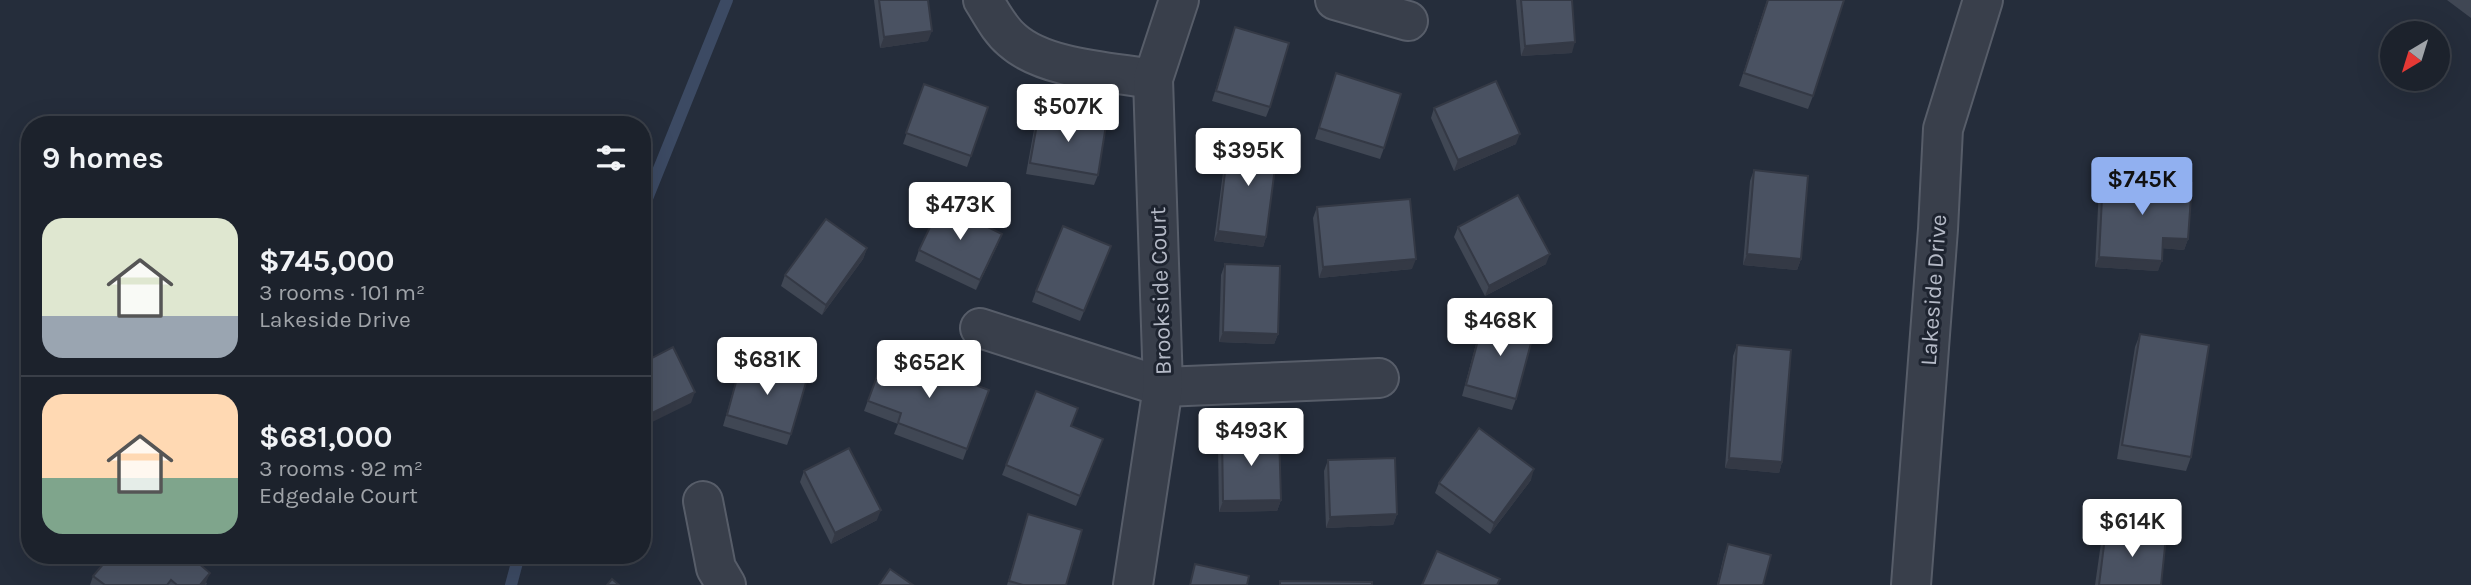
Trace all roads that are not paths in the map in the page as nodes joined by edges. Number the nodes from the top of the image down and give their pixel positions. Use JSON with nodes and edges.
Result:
{"nodes":[{"id":1,"x":983,"y":0,"type":"edge"},
{"id":2,"x":1179,"y":0,"type":"edge"},
{"id":3,"x":1335,"y":0,"type":"edge"},
{"id":4,"x":1983,"y":0,"type":"edge"},
{"id":5,"x":1408,"y":21,"type":"dead end"},
{"id":6,"x":1153,"y":79,"type":"junction"},
{"id":7,"x":979,"y":328,"type":"dead end"},
{"id":8,"x":1379,"y":378,"type":"dead end"},
{"id":9,"x":1163,"y":387,"type":"junction"},
{"id":10,"x":703,"y":501,"type":"dead end"},
{"id":11,"x":726,"y":585,"type":"edge"},
{"id":12,"x":1133,"y":585,"type":"edge"},
{"id":13,"x":1911,"y":585,"type":"edge"}],
"edges":[{"from":1,"to":6,"type":"street"},
{"from":2,"to":6,"type":"street","name":"Brookside Court"},
{"from":3,"to":5,"type":"street"},
{"from":4,"to":13,"type":"street","name":"Lakeside Drive"},
{"from":6,"to":9,"type":"street","name":"Brookside Court"},
{"from":7,"to":9,"type":"street"},
{"from":8,"to":9,"type":"street"},
{"from":9,"to":12,"type":"street","name":"Brookside Court"},
{"from":10,"to":11,"type":"street"}]}
